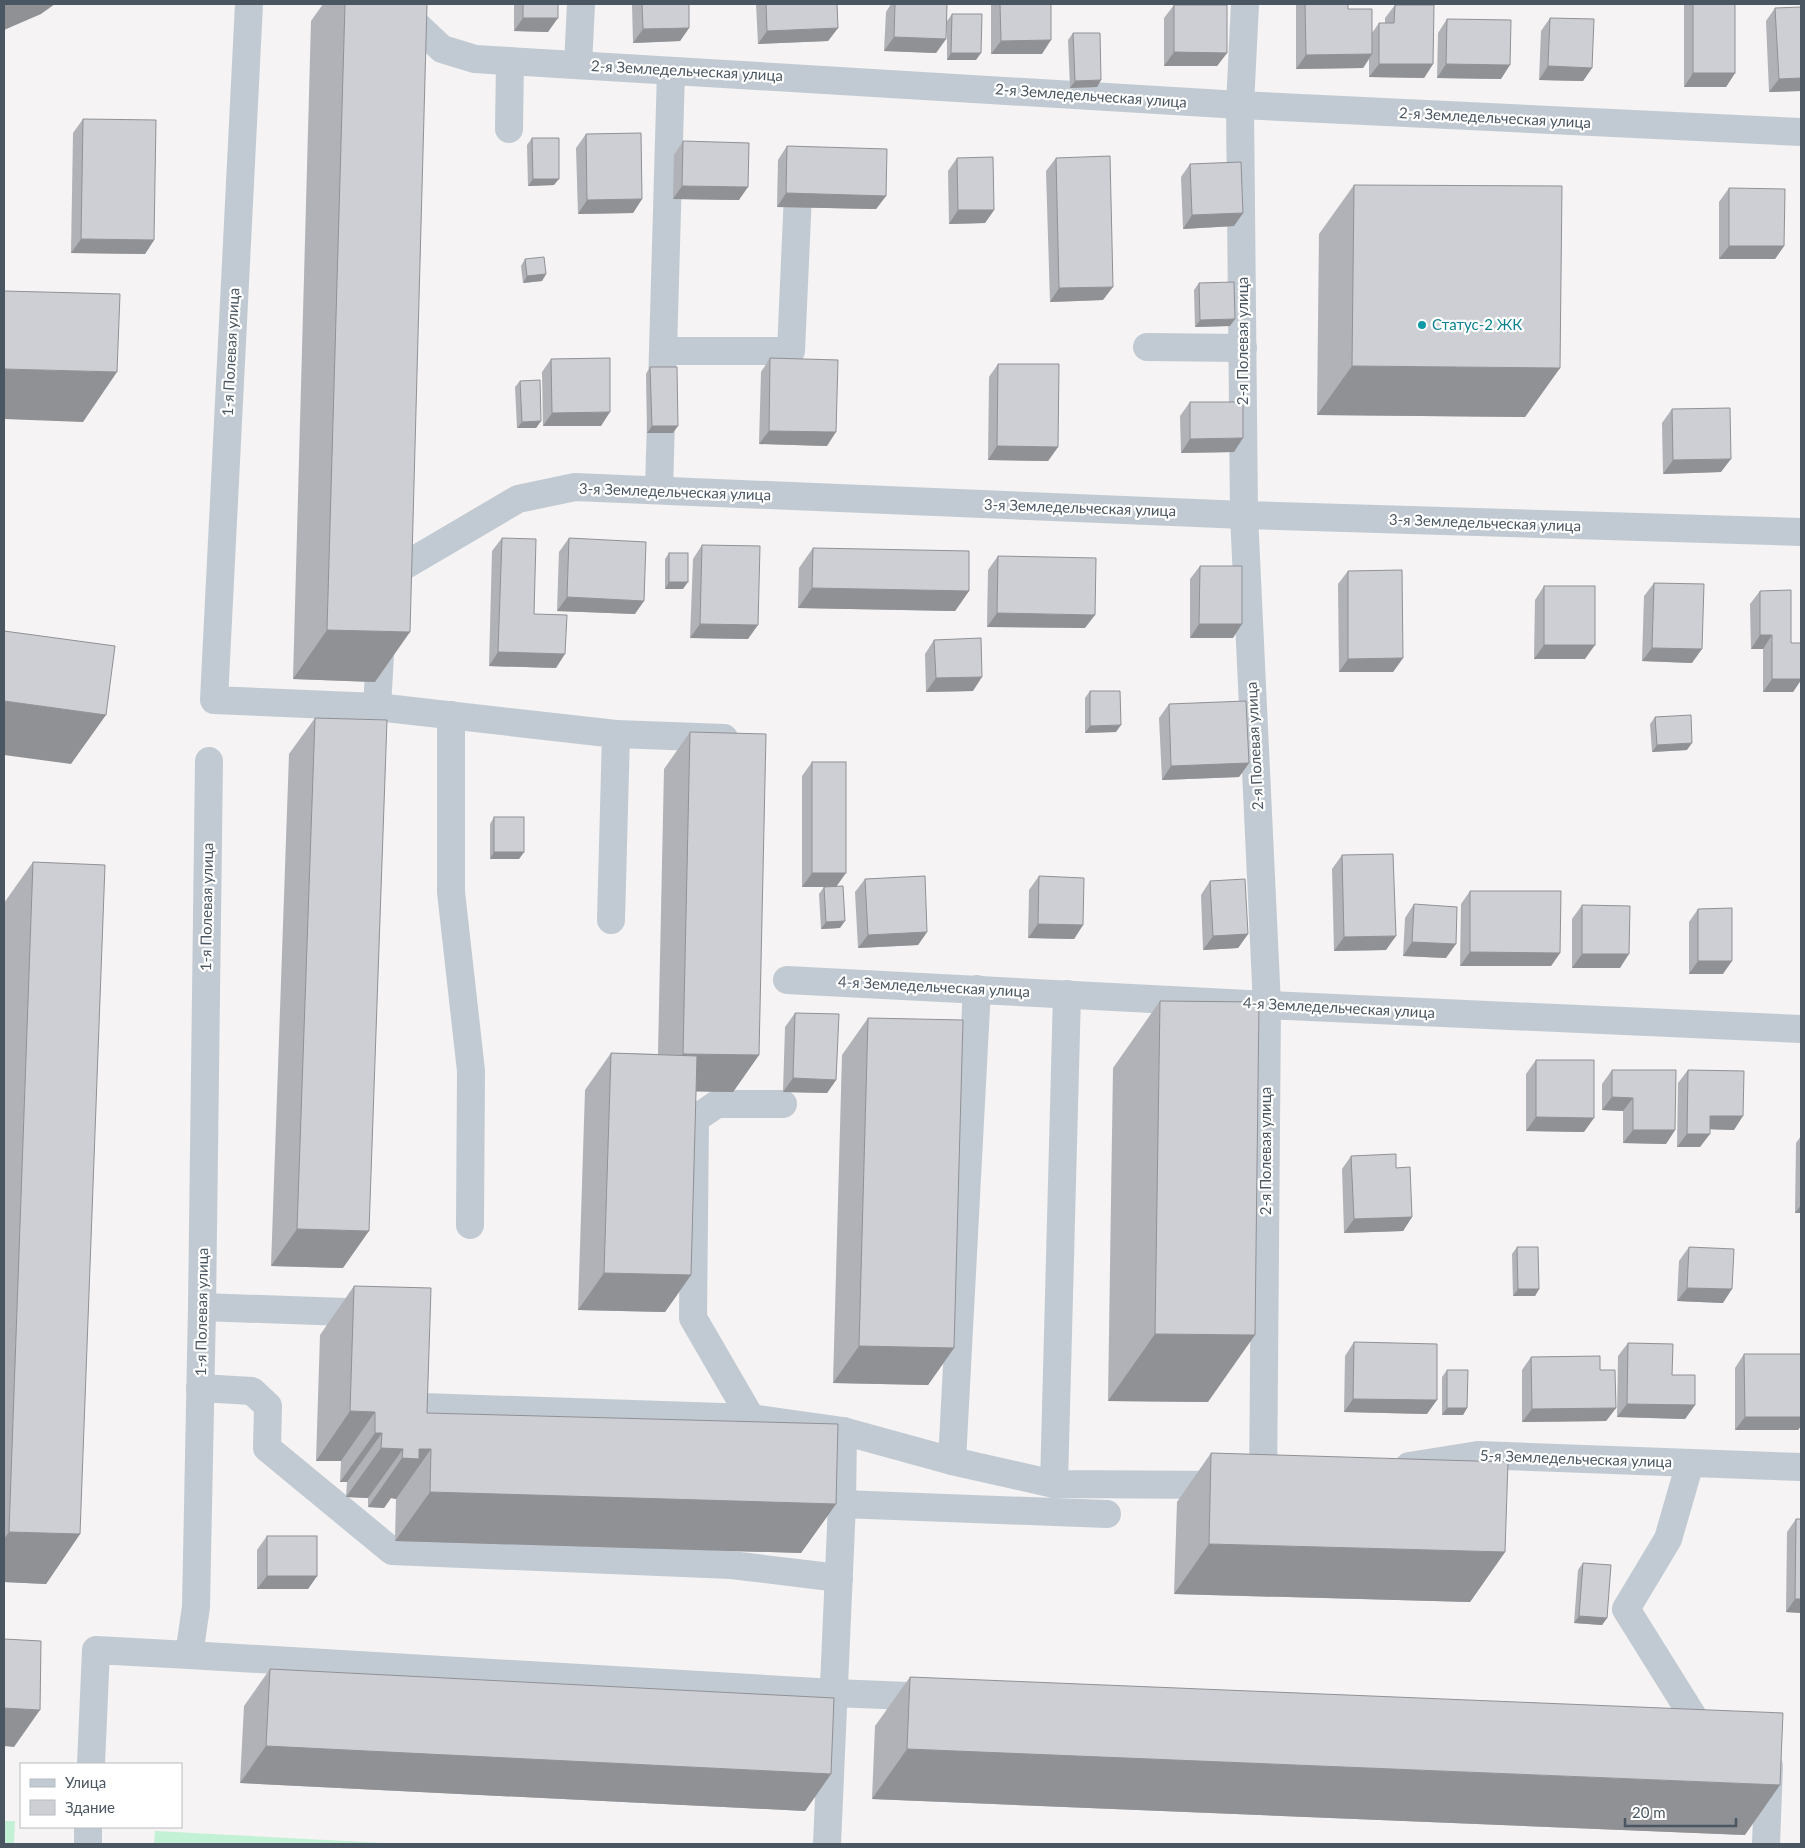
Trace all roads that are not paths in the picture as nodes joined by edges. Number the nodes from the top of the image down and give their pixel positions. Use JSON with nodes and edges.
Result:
{"nodes":[{"id":1,"x":249,"y":4,"type":"edge"},
{"id":2,"x":580,"y":4,"type":"edge"},
{"id":3,"x":1246,"y":4,"type":"edge"},
{"id":4,"x":408,"y":10,"type":"edge"},
{"id":5,"x":406,"y":47,"type":"edge"},
{"id":6,"x":510,"y":61,"type":"junction"},
{"id":7,"x":578,"y":65,"type":"junction"},
{"id":8,"x":671,"y":70,"type":"junction"},
{"id":9,"x":1240,"y":105,"type":"junction"},
{"id":10,"x":509,"y":129,"type":"dead end"},
{"id":11,"x":1801,"y":132,"type":"edge"},
{"id":12,"x":800,"y":152,"type":"edge"},
{"id":13,"x":1148,"y":347,"type":"dead end"},
{"id":14,"x":1243,"y":348,"type":"junction"},
{"id":15,"x":663,"y":351,"type":"junction"},
{"id":16,"x":659,"y":490,"type":"junction"},
{"id":17,"x":1244,"y":515,"type":"junction"},
{"id":18,"x":1801,"y":532,"type":"edge"},
{"id":19,"x":383,"y":550,"type":"edge"},
{"id":20,"x":382,"y":579,"type":"junction"},
{"id":21,"x":377,"y":707,"type":"junction"},
{"id":22,"x":451,"y":715,"type":"junction"},
{"id":23,"x":616,"y":734,"type":"junction"},
{"id":24,"x":747,"y":738,"type":"edge"},
{"id":25,"x":209,"y":761,"type":"dead end"},
{"id":26,"x":611,"y":920,"type":"dead end"},
{"id":27,"x":787,"y":980,"type":"dead end"},
{"id":28,"x":977,"y":989,"type":"junction"},
{"id":29,"x":1067,"y":994,"type":"junction"},
{"id":30,"x":1267,"y":1005,"type":"junction"},
{"id":31,"x":1801,"y":1028,"type":"edge"},
{"id":32,"x":783,"y":1104,"type":"dead end"},
{"id":33,"x":470,"y":1225,"type":"dead end"},
{"id":34,"x":202,"y":1307,"type":"junction"},
{"id":35,"x":401,"y":1314,"type":"edge"},
{"id":36,"x":402,"y":1362,"type":"edge"},
{"id":37,"x":200,"y":1388,"type":"junction"},
{"id":38,"x":750,"y":1418,"type":"junction"},
{"id":39,"x":843,"y":1431,"type":"junction"},
{"id":40,"x":952,"y":1461,"type":"junction"},
{"id":41,"x":1690,"y":1463,"type":"junction"},
{"id":42,"x":1801,"y":1467,"type":"edge"},
{"id":43,"x":1380,"y":1470,"type":"edge"},
{"id":44,"x":1054,"y":1484,"type":"junction"},
{"id":45,"x":842,"y":1504,"type":"junction"},
{"id":46,"x":1108,"y":1514,"type":"dead end"},
{"id":47,"x":839,"y":1578,"type":"junction"},
{"id":48,"x":189,"y":1655,"type":"junction"},
{"id":49,"x":834,"y":1693,"type":"junction"},
{"id":50,"x":953,"y":1698,"type":"edge"},
{"id":51,"x":1660,"y":1725,"type":"edge"},
{"id":52,"x":1752,"y":1744,"type":"edge"},
{"id":53,"x":91,"y":1763,"type":"edge"},
{"id":54,"x":88,"y":1828,"type":"edge"},
{"id":55,"x":88,"y":1844,"type":"edge"},
{"id":56,"x":827,"y":1844,"type":"edge"},
{"id":57,"x":1766,"y":1844,"type":"edge"}],
"edges":[{"from":1,"to":21,"type":"street","name":"1-я Полевая улица"},
{"from":2,"to":7,"type":"street"},
{"from":3,"to":9,"type":"street","name":"2-я Полевая улица"},
{"from":4,"to":5,"type":"street"},
{"from":4,"to":6,"type":"street","name":"2-я Земледельческая улица"},
{"from":6,"to":7,"type":"street","name":"2-я Земледельческая улица"},
{"from":6,"to":10,"type":"street"},
{"from":7,"to":8,"type":"street","name":"2-я Земледельческая улица"},
{"from":8,"to":9,"type":"street","name":"2-я Земледельческая улица"},
{"from":8,"to":15,"type":"street"},
{"from":9,"to":11,"type":"street","name":"2-я Земледельческая улица"},
{"from":9,"to":14,"type":"street","name":"2-я Полевая улица"},
{"from":12,"to":15,"type":"street"},
{"from":13,"to":14,"type":"street"},
{"from":14,"to":17,"type":"street","name":"2-я Полевая улица"},
{"from":15,"to":16,"type":"street"},
{"from":16,"to":17,"type":"street","name":"3-я Земледельческая улица"},
{"from":16,"to":20,"type":"street","name":"3-я Земледельческая улица"},
{"from":17,"to":18,"type":"street","name":"3-я Земледельческая улица"},
{"from":17,"to":30,"type":"street","name":"2-я Полевая улица"},
{"from":19,"to":20,"type":"street"},
{"from":20,"to":21,"type":"street"},
{"from":21,"to":22,"type":"street"},
{"from":22,"to":23,"type":"street"},
{"from":22,"to":33,"type":"street"},
{"from":23,"to":24,"type":"street"},
{"from":23,"to":26,"type":"street"},
{"from":25,"to":34,"type":"street","name":"1-я Полевая улица"},
{"from":27,"to":28,"type":"street","name":"4-я Земледельческая улица"},
{"from":28,"to":29,"type":"street","name":"4-я Земледельческая улица"},
{"from":28,"to":40,"type":"street"},
{"from":29,"to":30,"type":"street","name":"4-я Земледельческая улица"},
{"from":29,"to":44,"type":"street"},
{"from":30,"to":31,"type":"street","name":"4-я Земледельческая улица"},
{"from":30,"to":44,"type":"street","name":"2-я Полевая улица"},
{"from":32,"to":38,"type":"street"},
{"from":34,"to":35,"type":"street"},
{"from":34,"to":37,"type":"street","name":"1-я Полевая улица"},
{"from":36,"to":38,"type":"street"},
{"from":37,"to":47,"type":"street"},
{"from":37,"to":48,"type":"street","name":"1-я Полевая улица"},
{"from":38,"to":39,"type":"street"},
{"from":39,"to":40,"type":"street"},
{"from":39,"to":45,"type":"street"},
{"from":40,"to":44,"type":"street"},
{"from":41,"to":42,"type":"street","name":"5-я Земледельческая улица"},
{"from":41,"to":43,"type":"street","name":"5-я Земледельческая улица"},
{"from":41,"to":51,"type":"street"},
{"from":45,"to":46,"type":"street"},
{"from":45,"to":47,"type":"street"},
{"from":47,"to":49,"type":"street"},
{"from":48,"to":49,"type":"street"},
{"from":48,"to":53,"type":"street"},
{"from":49,"to":50,"type":"street"},
{"from":49,"to":56,"type":"street"},
{"from":52,"to":57,"type":"street"},
{"from":54,"to":55,"type":"street"}]}
